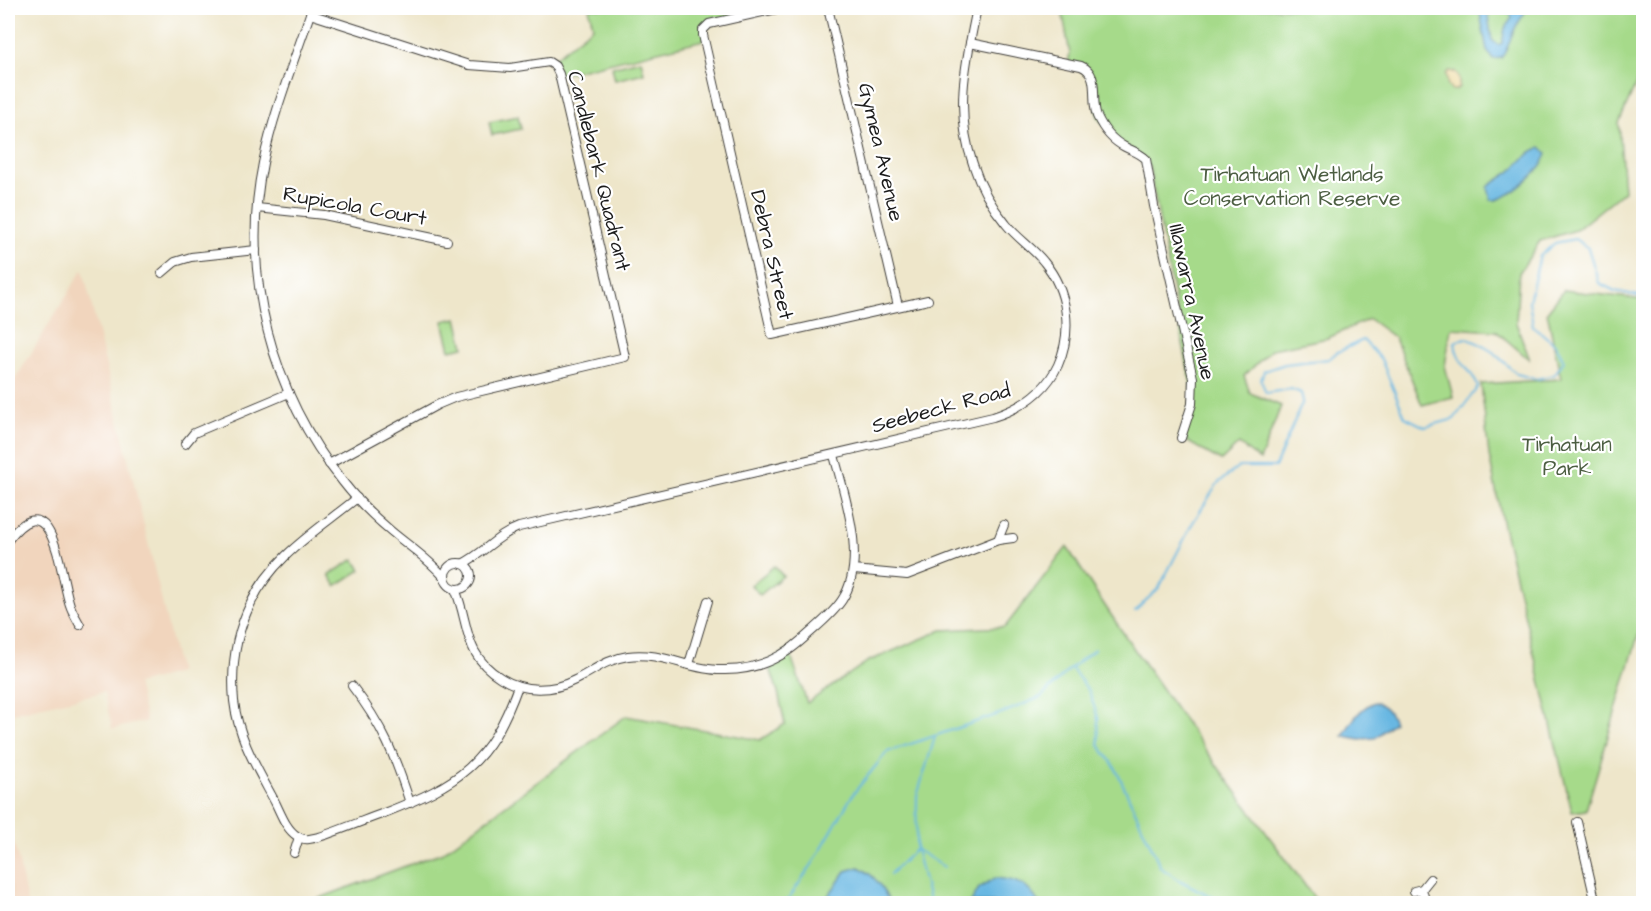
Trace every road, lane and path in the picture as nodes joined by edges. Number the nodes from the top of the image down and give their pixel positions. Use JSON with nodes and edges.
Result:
{"nodes":[{"id":1,"x":781,"y":8,"type":"edge"},
{"id":2,"x":828,"y":8,"type":"edge"},
{"id":3,"x":977,"y":8,"type":"edge"},
{"id":4,"x":311,"y":11,"type":"edge"},
{"id":5,"x":970,"y":43,"type":"junction"},
{"id":6,"x":257,"y":208,"type":"junction"},
{"id":7,"x":447,"y":241,"type":"dead end"},
{"id":8,"x":256,"y":250,"type":"junction"},
{"id":9,"x":162,"y":273,"type":"dead end"},
{"id":10,"x":928,"y":300,"type":"dead end"},
{"id":11,"x":898,"y":306,"type":"junction"},
{"id":12,"x":289,"y":393,"type":"junction"},
{"id":13,"x":1181,"y":438,"type":"dead end"},
{"id":14,"x":185,"y":444,"type":"dead end"},
{"id":15,"x":834,"y":455,"type":"junction"},
{"id":16,"x":330,"y":464,"type":"junction"},
{"id":17,"x":357,"y":498,"type":"junction"},
{"id":18,"x":1004,"y":525,"type":"dead end"},
{"id":19,"x":1013,"y":538,"type":"dead end"},
{"id":20,"x":8,"y":540,"type":"edge"},
{"id":21,"x":998,"y":540,"type":"junction"},
{"id":22,"x":478,"y":556,"type":"junction"},
{"id":23,"x":432,"y":562,"type":"junction"},
{"id":24,"x":462,"y":564,"type":"junction"},
{"id":25,"x":451,"y":566,"type":"junction"},
{"id":26,"x":854,"y":570,"type":"junction"},
{"id":27,"x":471,"y":574,"type":"junction"},
{"id":28,"x":445,"y":578,"type":"junction"},
{"id":29,"x":468,"y":585,"type":"junction"},
{"id":30,"x":454,"y":589,"type":"junction"},
{"id":31,"x":708,"y":601,"type":"dead end"},
{"id":32,"x":463,"y":608,"type":"junction"},
{"id":33,"x":80,"y":625,"type":"dead end"},
{"id":34,"x":689,"y":664,"type":"junction"},
{"id":35,"x":352,"y":686,"type":"dead end"},
{"id":36,"x":518,"y":686,"type":"junction"},
{"id":37,"x":410,"y":803,"type":"junction"},
{"id":38,"x":1577,"y":822,"type":"dead end"},
{"id":39,"x":299,"y":837,"type":"junction"},
{"id":40,"x":294,"y":853,"type":"dead end"},
{"id":41,"x":1430,"y":879,"type":"dead end"},
{"id":42,"x":1596,"y":901,"type":"edge"},
{"id":43,"x":1426,"y":903,"type":"edge"},
{"id":44,"x":1580,"y":903,"type":"edge"}],
"edges":[{"from":1,"to":11,"type":"street","name":"Debra Street"},
{"from":2,"to":11,"type":"street","name":"Gymea Avenue"},
{"from":3,"to":5,"type":"street","name":"Seebeck Road"},
{"from":4,"to":6,"type":"street"},
{"from":4,"to":16,"type":"street","name":"Candlebark Quadrant"},
{"from":5,"to":13,"type":"street","name":"Illawarra Avenue"},
{"from":5,"to":15,"type":"street","name":"Seebeck Road"},
{"from":6,"to":7,"type":"street","name":"Rupicola Court"},
{"from":6,"to":8,"type":"street"},
{"from":8,"to":9,"type":"street"},
{"from":8,"to":12,"type":"street"},
{"from":10,"to":11,"type":"street","name":"Debra Street"},
{"from":12,"to":14,"type":"street"},
{"from":12,"to":16,"type":"street"},
{"from":15,"to":22,"type":"street","name":"Seebeck Road"},
{"from":15,"to":26,"type":"street"},
{"from":16,"to":17,"type":"street"},
{"from":17,"to":23,"type":"street"},
{"from":17,"to":39,"type":"street"},
{"from":18,"to":21,"type":"street"},
{"from":19,"to":21,"type":"street"},
{"from":20,"to":33,"type":"street"},
{"from":21,"to":26,"type":"street"},
{"from":22,"to":24,"type":"street","name":"Seebeck Road"},
{"from":22,"to":27,"type":"street","name":"Seebeck Road"},
{"from":23,"to":25,"type":"street"},
{"from":23,"to":28,"type":"street"},
{"from":24,"to":25,"type":"street"},
{"from":24,"to":27,"type":"street"},
{"from":25,"to":28,"type":"street"},
{"from":26,"to":34,"type":"street"},
{"from":27,"to":29,"type":"street"},
{"from":28,"to":30,"type":"street"},
{"from":29,"to":30,"type":"street"},
{"from":29,"to":32,"type":"street"},
{"from":30,"to":32,"type":"street"},
{"from":31,"to":34,"type":"street"},
{"from":32,"to":36,"type":"street"},
{"from":34,"to":36,"type":"street"},
{"from":35,"to":37,"type":"street"},
{"from":36,"to":37,"type":"street"},
{"from":37,"to":39,"type":"street"},
{"from":38,"to":42,"type":"street"},
{"from":39,"to":40,"type":"street"},
{"from":41,"to":43,"type":"street"},
{"from":42,"to":44,"type":"street"}]}
